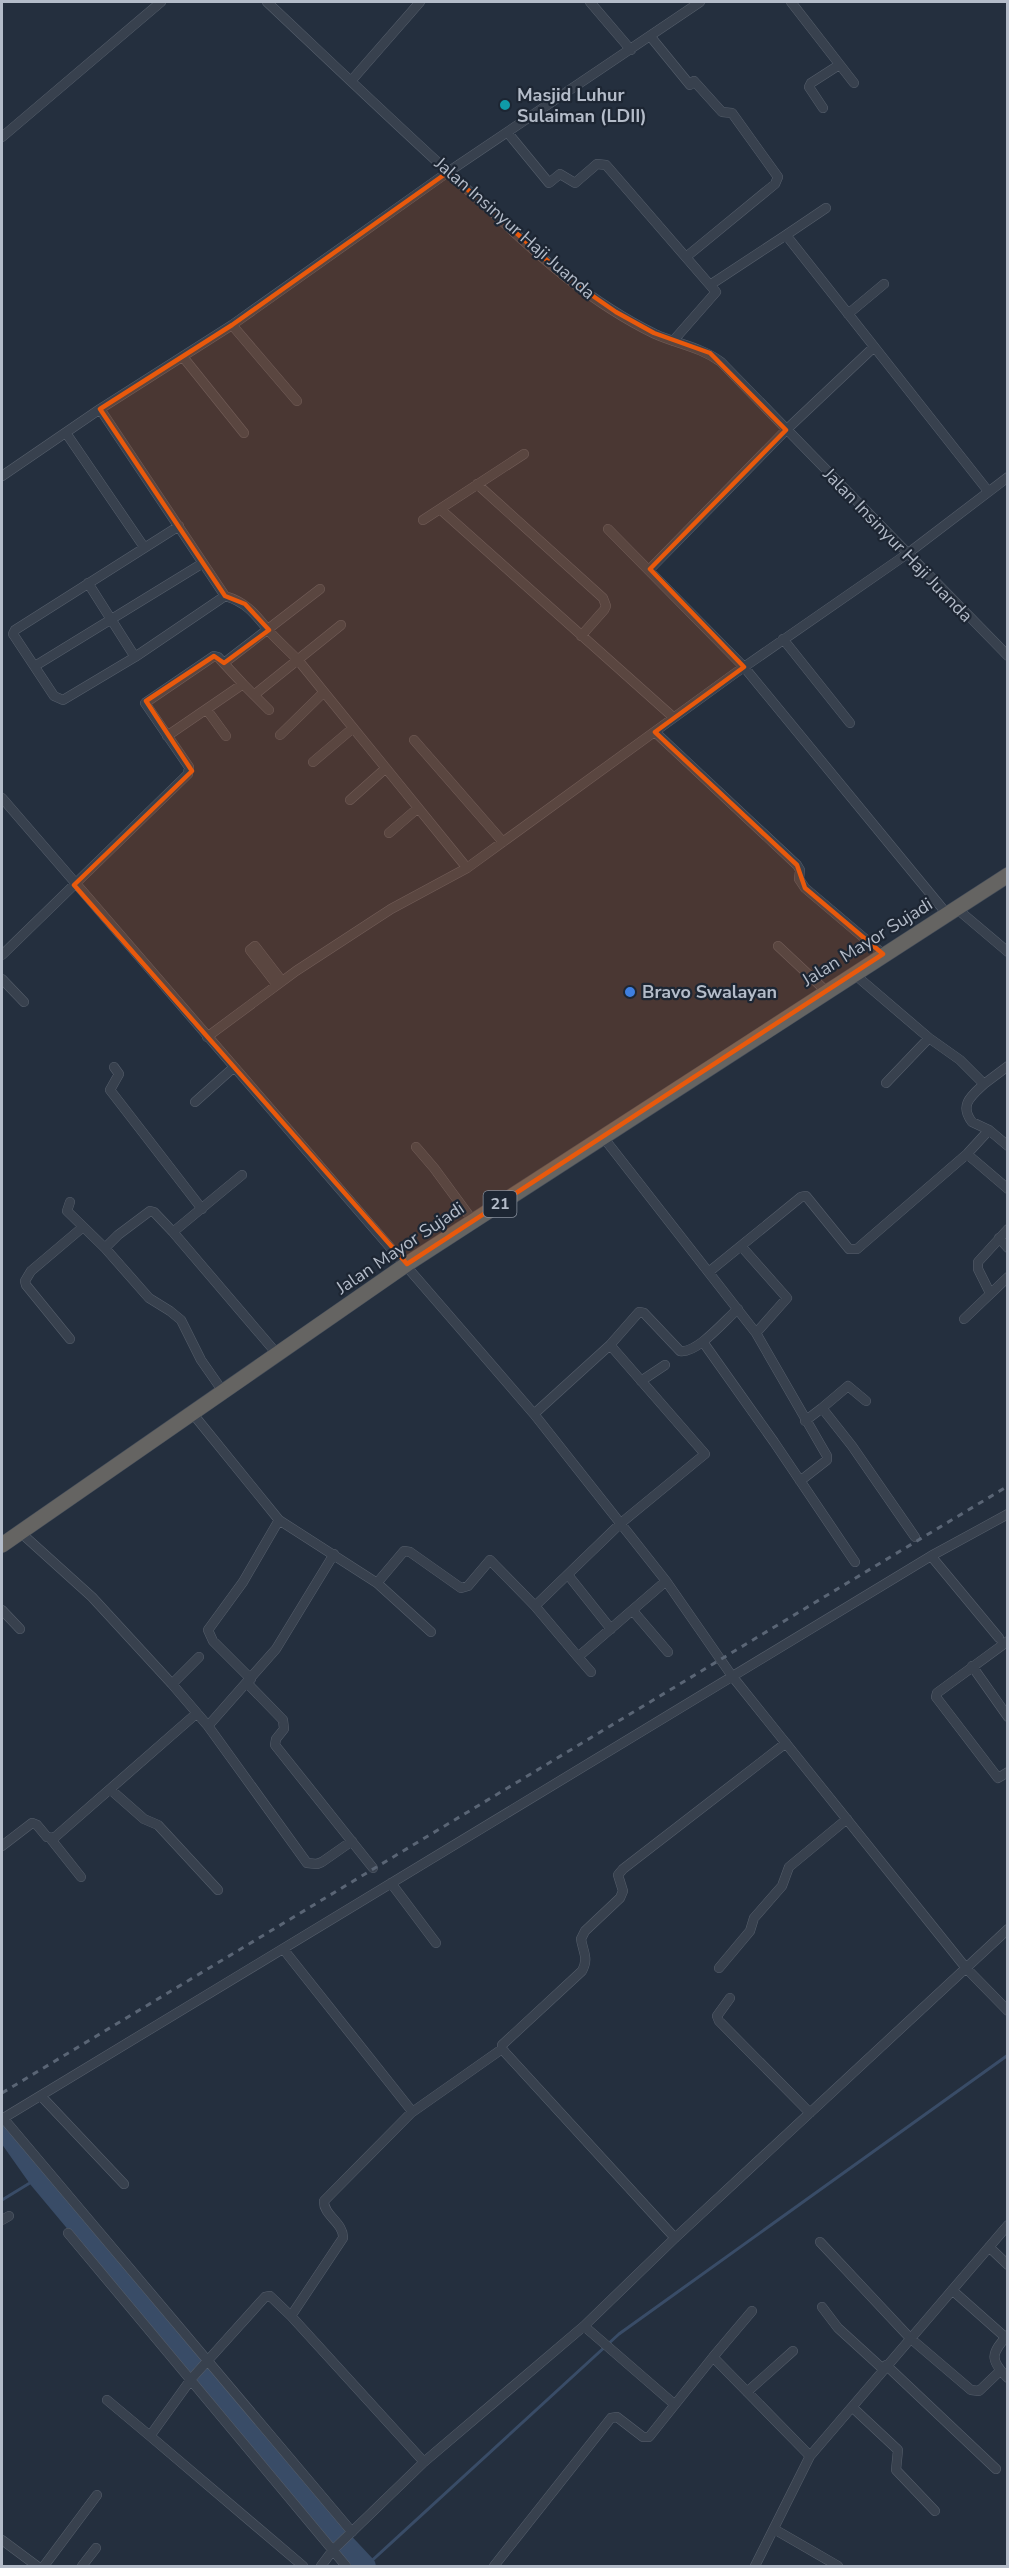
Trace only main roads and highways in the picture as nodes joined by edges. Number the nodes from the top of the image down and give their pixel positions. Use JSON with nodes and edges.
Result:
{"nodes":[{"id":1,"x":1008,"y":875,"type":"edge"},
{"id":2,"x":2,"y":1545,"type":"edge"}],
"edges":[{"from":1,"to":2,"type":"highway","name":"Jalan Mayor Sujadi","number":"21"}]}
